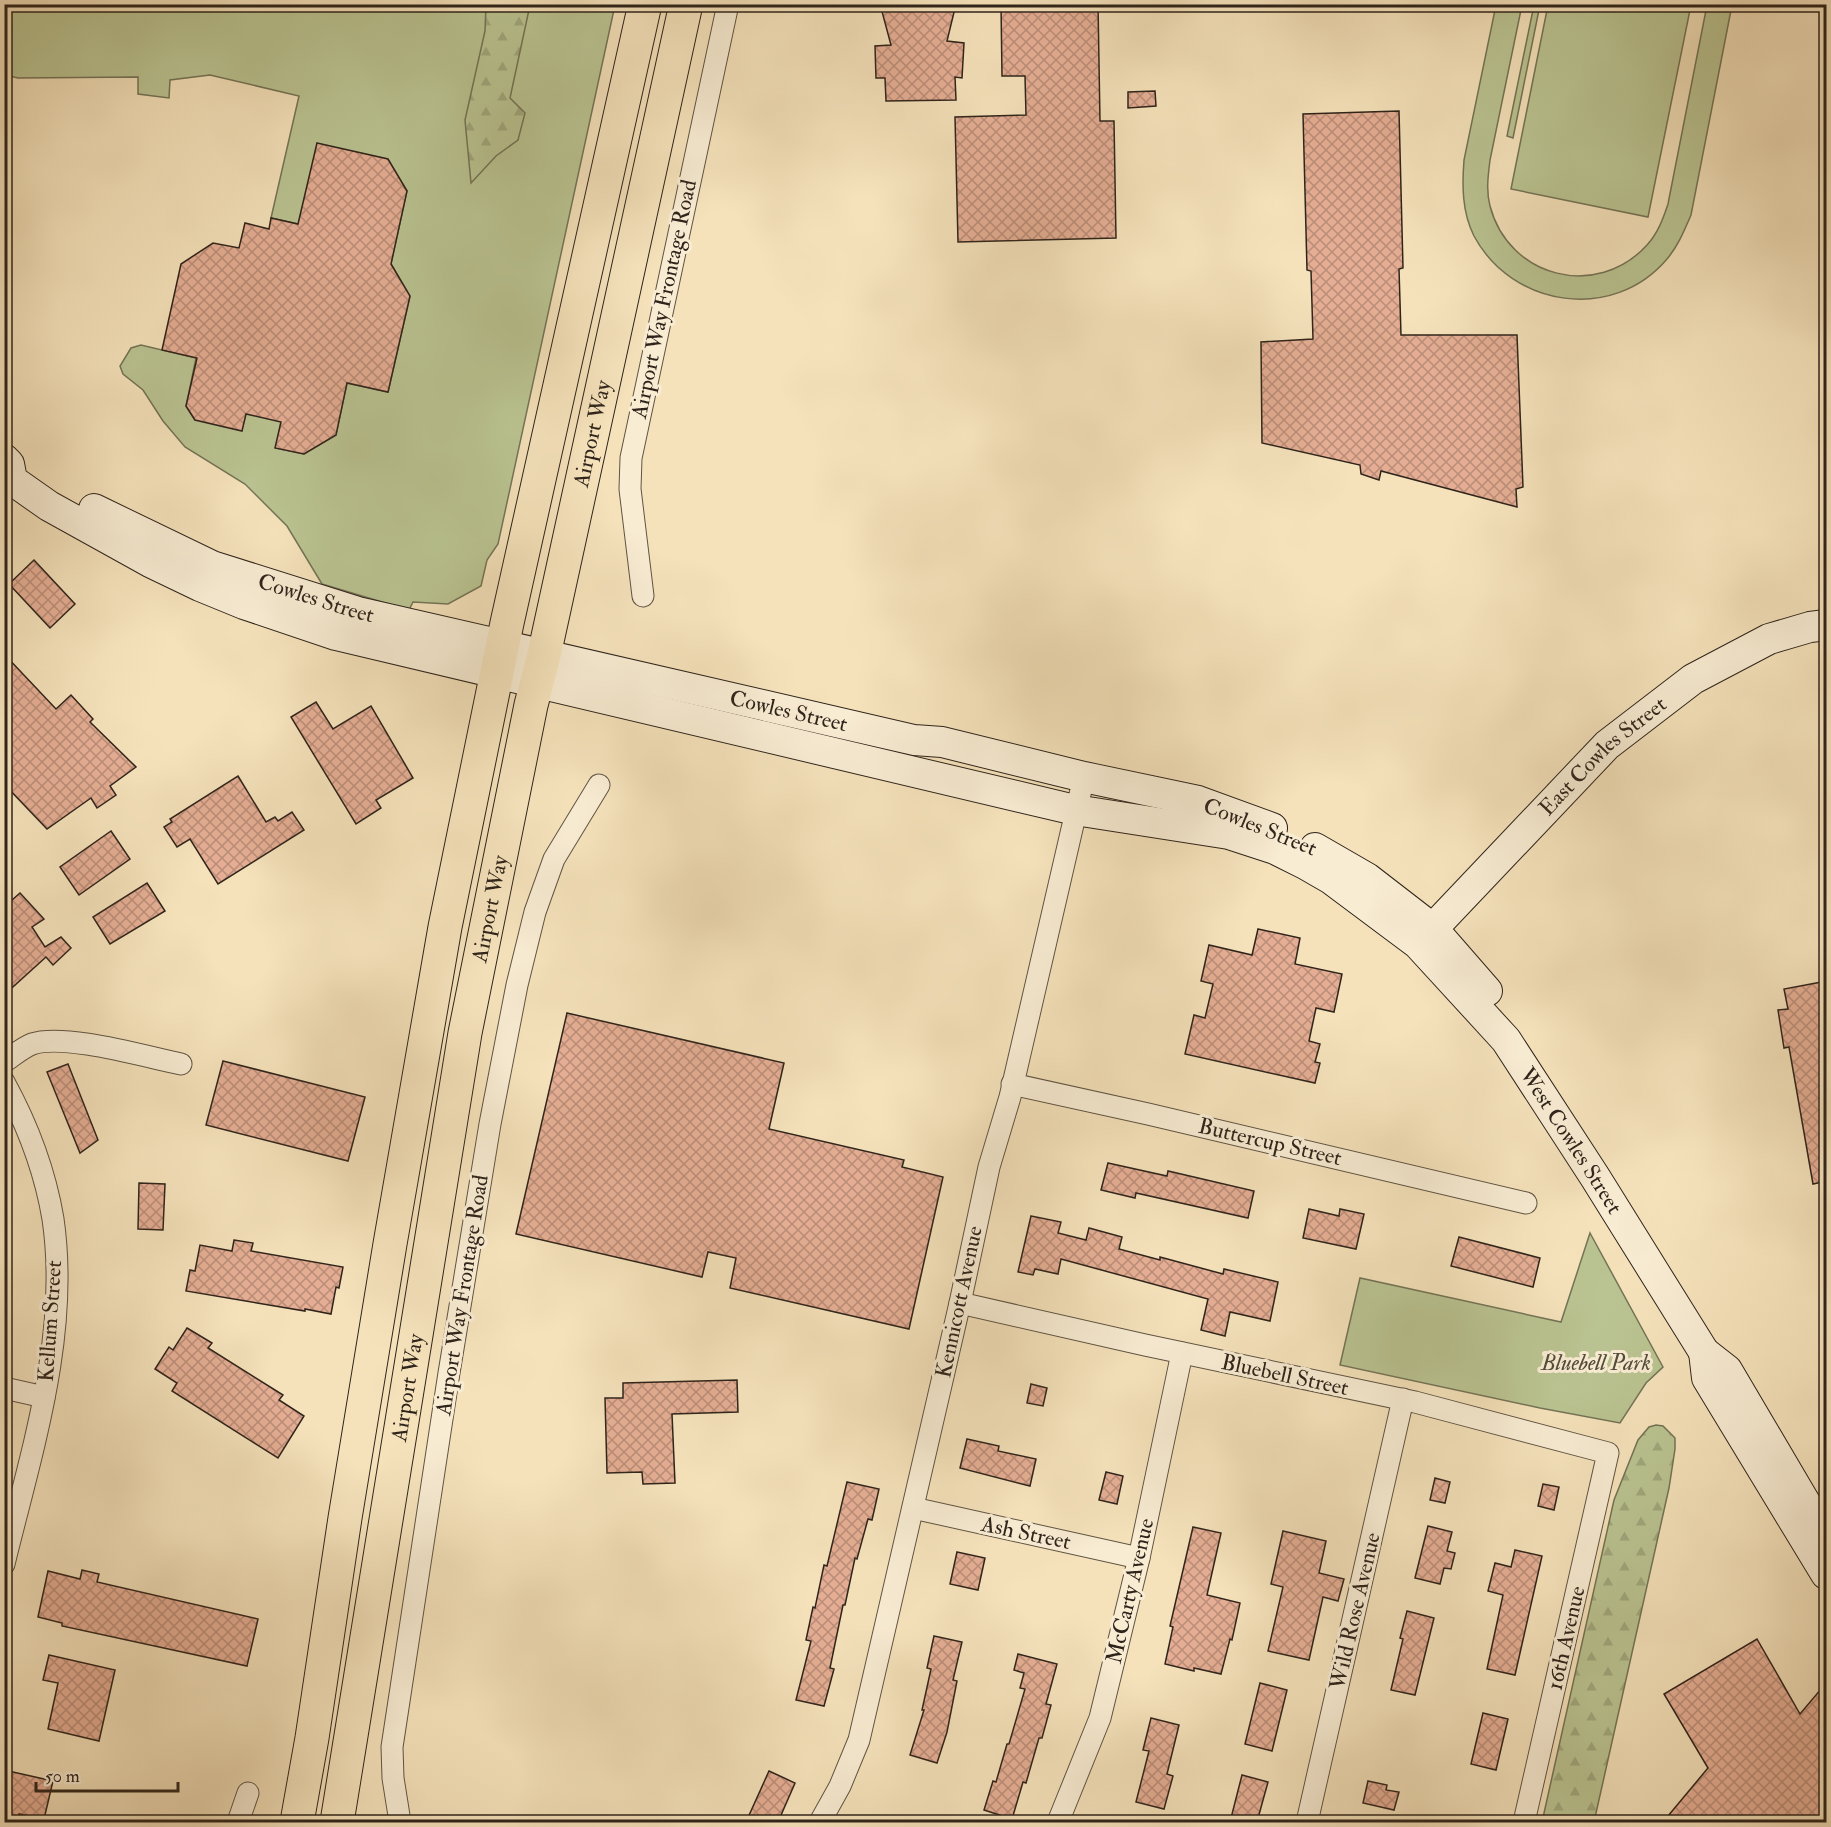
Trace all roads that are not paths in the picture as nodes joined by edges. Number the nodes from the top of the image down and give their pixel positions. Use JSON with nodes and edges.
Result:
{"nodes":[{"id":1,"x":645,"y":4,"type":"edge"},
{"id":2,"x":686,"y":4,"type":"edge"},
{"id":3,"x":728,"y":4,"type":"edge"},
{"id":4,"x":8,"y":468,"type":"edge"},
{"id":5,"x":643,"y":596,"type":"dead end"},
{"id":6,"x":1827,"y":625,"type":"edge"},
{"id":7,"x":500,"y":659,"type":"junction"},
{"id":8,"x":540,"y":669,"type":"junction"},
{"id":9,"x":1084,"y":777,"type":"junction"},
{"id":10,"x":599,"y":785,"type":"dead end"},
{"id":11,"x":1075,"y":810,"type":"junction"},
{"id":12,"x":1425,"y":936,"type":"junction"},
{"id":13,"x":4,"y":1062,"type":"edge"},
{"id":14,"x":181,"y":1064,"type":"dead end"},
{"id":15,"x":4,"y":1082,"type":"edge"},
{"id":16,"x":1012,"y":1084,"type":"junction"},
{"id":17,"x":1526,"y":1203,"type":"dead end"},
{"id":18,"x":960,"y":1303,"type":"junction"},
{"id":19,"x":1704,"y":1352,"type":"junction"},
{"id":20,"x":1182,"y":1353,"type":"junction"},
{"id":21,"x":4,"y":1388,"type":"edge"},
{"id":22,"x":44,"y":1397,"type":"junction"},
{"id":23,"x":1403,"y":1399,"type":"junction"},
{"id":24,"x":1608,"y":1453,"type":"joint"},
{"id":25,"x":913,"y":1508,"type":"junction"},
{"id":26,"x":1827,"y":1538,"type":"edge"},
{"id":27,"x":1139,"y":1558,"type":"junction"},
{"id":28,"x":4,"y":1564,"type":"edge"},
{"id":29,"x":1827,"y":1574,"type":"edge"},
{"id":30,"x":248,"y":1793,"type":"dead end"},
{"id":31,"x":238,"y":1822,"type":"edge"},
{"id":32,"x":297,"y":1822,"type":"edge"},
{"id":33,"x":337,"y":1822,"type":"edge"},
{"id":34,"x":400,"y":1822,"type":"edge"},
{"id":35,"x":820,"y":1822,"type":"edge"},
{"id":36,"x":1058,"y":1822,"type":"edge"},
{"id":37,"x":1307,"y":1822,"type":"edge"},
{"id":38,"x":1524,"y":1822,"type":"edge"}],
"edges":[{"from":1,"to":7,"type":"main road","name":"Airport Way"},
{"from":2,"to":8,"type":"main road","name":"Airport Way"},
{"from":3,"to":5,"type":"street","name":"Airport Way Frontage Road"},
{"from":4,"to":7,"type":"main road","name":"Cowles Street"},
{"from":6,"to":12,"type":"main road","name":"East Cowles Street"},
{"from":7,"to":8,"type":"main road","name":"Cowles Street"},
{"from":7,"to":32,"type":"main road","name":"Airport Way"},
{"from":8,"to":9,"type":"main road","name":"Cowles Street"},
{"from":8,"to":11,"type":"main road","name":"Cowles Street"},
{"from":8,"to":33,"type":"main road","name":"Airport Way"},
{"from":9,"to":11,"type":"street","name":"Kennicott Avenue"},
{"from":9,"to":12,"type":"main road","name":"Cowles Street"},
{"from":10,"to":34,"type":"street","name":"Airport Way Frontage Road"},
{"from":11,"to":12,"type":"main road","name":"Cowles Street"},
{"from":11,"to":16,"type":"street","name":"Kennicott Avenue"},
{"from":12,"to":19,"type":"main road","name":"West Cowles Street"},
{"from":13,"to":14,"type":"street"},
{"from":15,"to":22,"type":"street","name":"Kellum Street"},
{"from":16,"to":17,"type":"street","name":"Buttercup Street"},
{"from":16,"to":18,"type":"street","name":"Kennicott Avenue"},
{"from":18,"to":20,"type":"street","name":"Bluebell Street"},
{"from":18,"to":25,"type":"street","name":"Kennicott Avenue"},
{"from":19,"to":26,"type":"main road","name":"West Cowles Street"},
{"from":19,"to":29,"type":"main road","name":"West Cowles Street"},
{"from":20,"to":23,"type":"street","name":"Bluebell Street"},
{"from":20,"to":27,"type":"street","name":"McCarty Avenue"},
{"from":21,"to":22,"type":"street"},
{"from":22,"to":28,"type":"street","name":"Kellum Street"},
{"from":23,"to":24,"type":"street","name":"Bluebell Street"},
{"from":23,"to":37,"type":"street","name":"Wild Rose Avenue"},
{"from":24,"to":38,"type":"street","name":"16th Avenue"},
{"from":25,"to":27,"type":"street","name":"Ash Street"},
{"from":25,"to":35,"type":"street","name":"Kennicott Avenue"},
{"from":27,"to":36,"type":"street","name":"McCarty Avenue"},
{"from":30,"to":31,"type":"street"}]}
